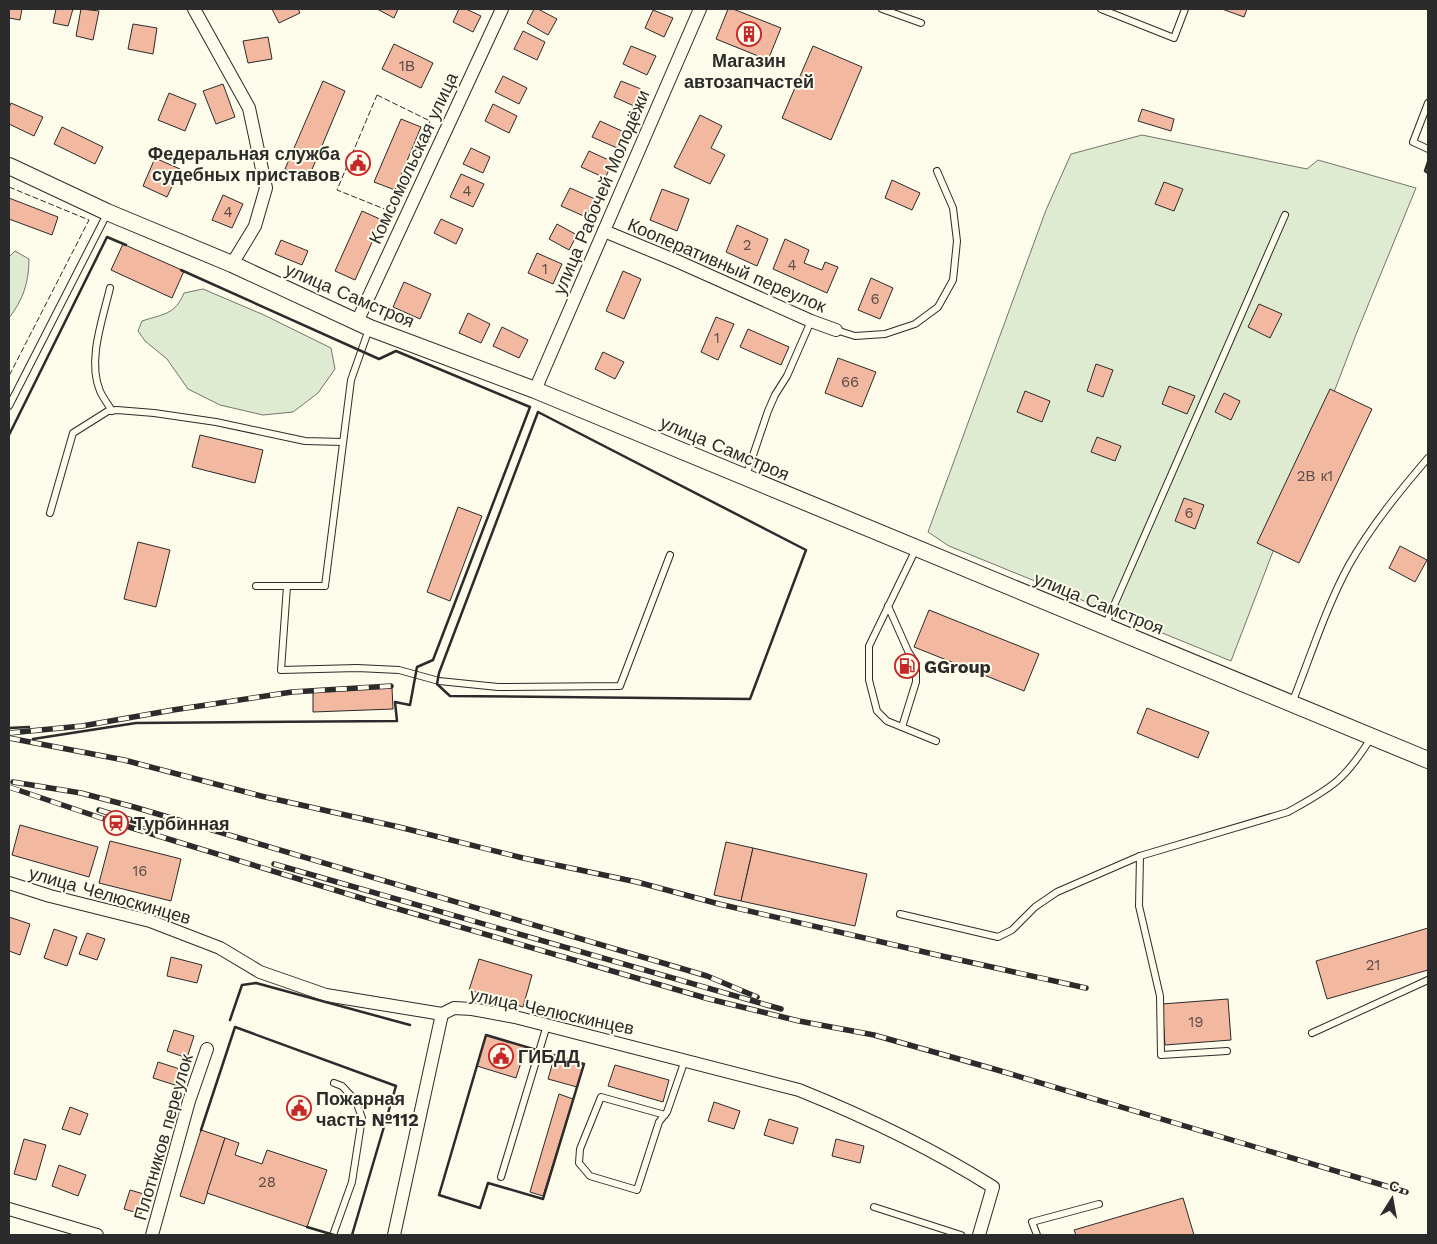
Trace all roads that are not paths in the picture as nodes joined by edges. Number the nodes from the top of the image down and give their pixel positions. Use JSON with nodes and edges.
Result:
{"nodes":[{"id":1,"x":194,"y":9,"type":"edge"},
{"id":2,"x":502,"y":9,"type":"edge"},
{"id":3,"x":700,"y":9,"type":"edge"},
{"id":4,"x":882,"y":9,"type":"edge"},
{"id":5,"x":1101,"y":9,"type":"edge"},
{"id":6,"x":1185,"y":9,"type":"edge"},
{"id":7,"x":920,"y":22,"type":"dead end"},
{"id":8,"x":1428,"y":103,"type":"edge"},
{"id":9,"x":1428,"y":149,"type":"edge"},
{"id":10,"x":9,"y":166,"type":"edge"},
{"id":11,"x":937,"y":171,"type":"dead end"},
{"id":12,"x":108,"y":212,"type":"junction"},
{"id":13,"x":1284,"y":215,"type":"dead end"},
{"id":14,"x":604,"y":231,"type":"junction"},
{"id":15,"x":232,"y":264,"type":"junction"},
{"id":16,"x":110,"y":288,"type":"dead end"},
{"id":17,"x":812,"y":321,"type":"junction"},
{"id":18,"x":363,"y":325,"type":"junction"},
{"id":19,"x":836,"y":330,"type":"joint"},
{"id":20,"x":535,"y":390,"type":"junction"},
{"id":21,"x":9,"y":406,"type":"edge"},
{"id":22,"x":112,"y":411,"type":"junction"},
{"id":23,"x":343,"y":442,"type":"junction"},
{"id":24,"x":1428,"y":458,"type":"edge"},
{"id":25,"x":745,"y":478,"type":"junction"},
{"id":26,"x":50,"y":513,"type":"dead end"},
{"id":27,"x":916,"y":549,"type":"junction"},
{"id":28,"x":670,"y":555,"type":"dead end"},
{"id":29,"x":256,"y":586,"type":"dead end"},
{"id":30,"x":287,"y":586,"type":"junction"},
{"id":31,"x":888,"y":606,"type":"junction"},
{"id":32,"x":1105,"y":627,"type":"junction"},
{"id":33,"x":1292,"y":704,"type":"junction"},
{"id":34,"x":902,"y":727,"type":"junction"},
{"id":35,"x":1372,"y":737,"type":"junction"},
{"id":36,"x":936,"y":741,"type":"dead end"},
{"id":37,"x":1428,"y":760,"type":"edge"},
{"id":38,"x":1140,"y":856,"type":"junction"},
{"id":39,"x":9,"y":883,"type":"edge"},
{"id":40,"x":900,"y":914,"type":"dead end"},
{"id":41,"x":1428,"y":980,"type":"edge"},
{"id":42,"x":442,"y":1014,"type":"junction"},
{"id":43,"x":547,"y":1025,"type":"junction"},
{"id":44,"x":1312,"y":1033,"type":"dead end"},
{"id":45,"x":207,"y":1049,"type":"dead end"},
{"id":46,"x":1227,"y":1051,"type":"dead end"},
{"id":47,"x":684,"y":1060,"type":"junction"},
{"id":48,"x":334,"y":1083,"type":"dead end"},
{"id":49,"x":665,"y":1115,"type":"junction"},
{"id":50,"x":501,"y":1177,"type":"dead end"},
{"id":51,"x":1099,"y":1204,"type":"dead end"},
{"id":52,"x":874,"y":1207,"type":"dead end"},
{"id":53,"x":9,"y":1209,"type":"edge"},
{"id":54,"x":97,"y":1235,"type":"edge"},
{"id":55,"x":152,"y":1235,"type":"edge"},
{"id":56,"x":333,"y":1235,"type":"edge"},
{"id":57,"x":394,"y":1235,"type":"edge"},
{"id":58,"x":961,"y":1235,"type":"edge"},
{"id":59,"x":979,"y":1235,"type":"edge"},
{"id":60,"x":1037,"y":1235,"type":"edge"}],
"edges":[{"from":1,"to":15,"type":"street"},
{"from":2,"to":18,"type":"street","name":"Комсомольская улица"},
{"from":3,"to":14,"type":"street","name":"улица Рабочей Молодёжи"},
{"from":4,"to":7,"type":"lane"},
{"from":5,"to":6,"type":"lane"},
{"from":8,"to":9,"type":"lane"},
{"from":10,"to":12,"type":"street","name":"улица Самстроя"},
{"from":11,"to":19,"type":"lane"},
{"from":12,"to":15,"type":"street","name":"улица Самстроя"},
{"from":12,"to":21,"type":"lane"},
{"from":13,"to":32,"type":"lane"},
{"from":14,"to":17,"type":"street","name":"Кооперативный переулок"},
{"from":14,"to":20,"type":"street","name":"улица Рабочей Молодёжи"},
{"from":15,"to":18,"type":"street","name":"улица Самстроя"},
{"from":16,"to":22,"type":"lane"},
{"from":17,"to":19,"type":"street","name":"Кооперативный переулок"},
{"from":17,"to":25,"type":"lane"},
{"from":18,"to":20,"type":"street","name":"улица Самстроя"},
{"from":18,"to":23,"type":"lane"},
{"from":20,"to":25,"type":"street","name":"улица Самстроя"},
{"from":22,"to":23,"type":"lane"},
{"from":22,"to":26,"type":"lane"},
{"from":23,"to":30,"type":"lane"},
{"from":24,"to":33,"type":"lane"},
{"from":25,"to":27,"type":"street","name":"улица Самстроя"},
{"from":27,"to":31,"type":"lane"},
{"from":27,"to":32,"type":"street","name":"улица Самстроя"},
{"from":28,"to":30,"type":"lane"},
{"from":29,"to":30,"type":"lane"},
{"from":31,"to":34,"type":"lane"},
{"from":31,"to":34,"type":"lane"},
{"from":32,"to":33,"type":"street","name":"улица Самстроя"},
{"from":33,"to":35,"type":"street","name":"улица Самстроя"},
{"from":34,"to":36,"type":"lane"},
{"from":35,"to":37,"type":"street","name":"улица Самстроя"},
{"from":35,"to":38,"type":"lane"},
{"from":38,"to":40,"type":"lane"},
{"from":38,"to":46,"type":"lane"},
{"from":39,"to":42,"type":"street","name":"улица Челюскинцев"},
{"from":41,"to":44,"type":"lane"},
{"from":42,"to":43,"type":"street","name":"улица Челюскинцев"},
{"from":42,"to":57,"type":"street"},
{"from":43,"to":47,"type":"street","name":"улица Челюскинцев"},
{"from":43,"to":50,"type":"lane"},
{"from":45,"to":55,"type":"street","name":"Плотников переулок"},
{"from":47,"to":49,"type":"lane"},
{"from":47,"to":59,"type":"street","name":"улица Челюскинцев"},
{"from":48,"to":56,"type":"lane"},
{"from":49,"to":49,"type":"lane"},
{"from":51,"to":60,"type":"lane"},
{"from":52,"to":58,"type":"lane"},
{"from":53,"to":54,"type":"street"}]}
